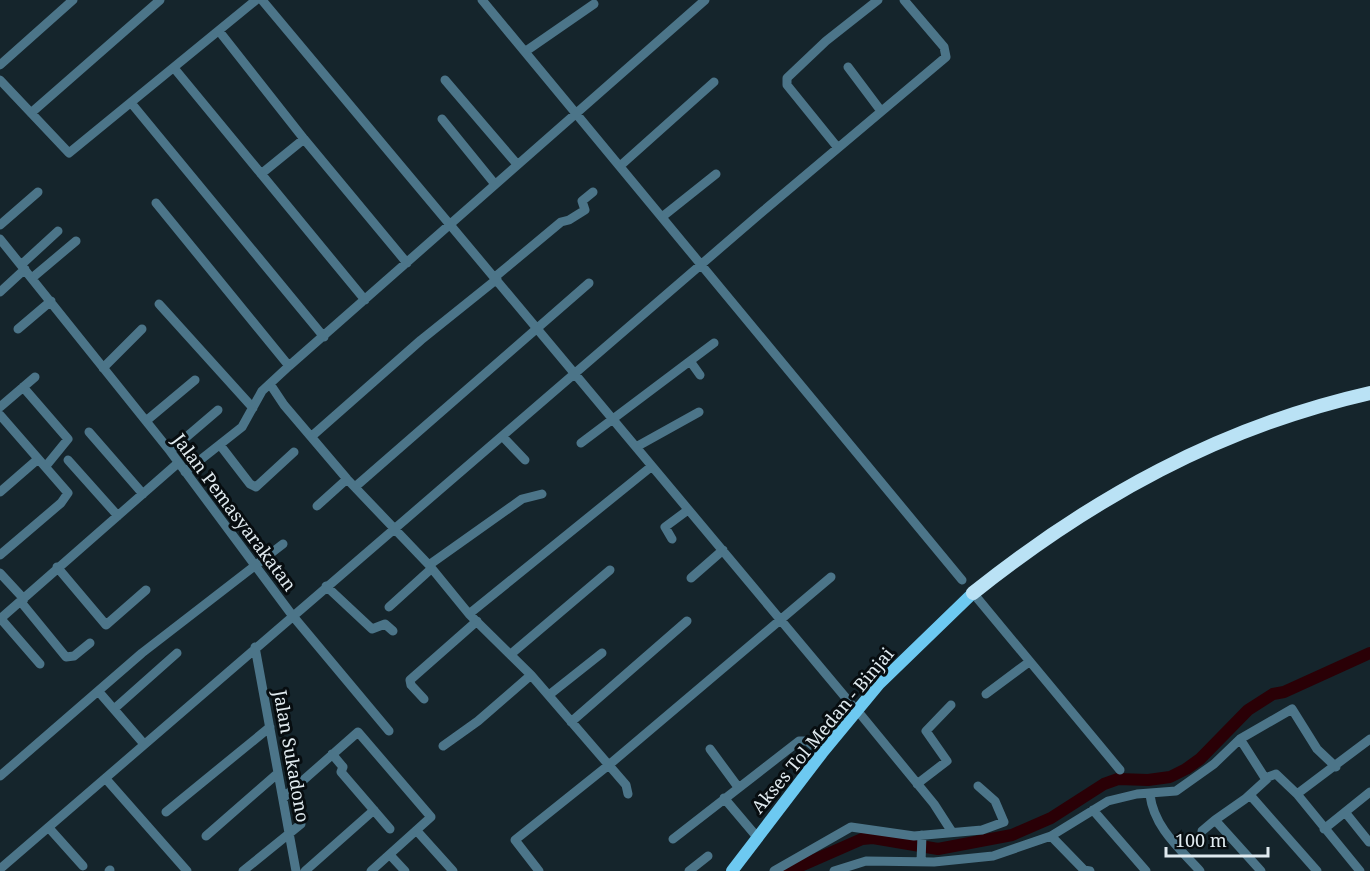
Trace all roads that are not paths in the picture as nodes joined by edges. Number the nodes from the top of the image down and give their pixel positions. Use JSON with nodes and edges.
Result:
{"nodes":[{"id":1,"x":73,"y":0,"type":"edge"},
{"id":2,"x":160,"y":0,"type":"edge"},
{"id":3,"x":256,"y":0,"type":"edge"},
{"id":4,"x":262,"y":0,"type":"edge"},
{"id":5,"x":482,"y":0,"type":"edge"},
{"id":6,"x":705,"y":0,"type":"edge"},
{"id":7,"x":878,"y":0,"type":"edge"},
{"id":8,"x":904,"y":0,"type":"edge"},
{"id":9,"x":594,"y":4,"type":"dead end"},
{"id":10,"x":219,"y":31,"type":"junction"},
{"id":11,"x":526,"y":51,"type":"junction"},
{"id":12,"x":0,"y":65,"type":"edge"},
{"id":13,"x":848,"y":67,"type":"dead end"},
{"id":14,"x":174,"y":68,"type":"junction"},
{"id":15,"x":0,"y":80,"type":"edge"},
{"id":16,"x":445,"y":80,"type":"dead end"},
{"id":17,"x":714,"y":82,"type":"dead end"},
{"id":18,"x":132,"y":104,"type":"junction"},
{"id":19,"x":882,"y":111,"type":"junction"},
{"id":20,"x":31,"y":113,"type":"junction"},
{"id":21,"x":576,"y":113,"type":"junction"},
{"id":22,"x":442,"y":119,"type":"dead end"},
{"id":23,"x":304,"y":139,"type":"junction"},
{"id":24,"x":838,"y":148,"type":"junction"},
{"id":25,"x":516,"y":164,"type":"junction"},
{"id":26,"x":620,"y":166,"type":"junction"},
{"id":27,"x":261,"y":174,"type":"junction"},
{"id":28,"x":716,"y":174,"type":"dead end"},
{"id":29,"x":494,"y":183,"type":"junction"},
{"id":30,"x":38,"y":192,"type":"dead end"},
{"id":31,"x":593,"y":192,"type":"dead end"},
{"id":32,"x":156,"y":203,"type":"dead end"},
{"id":33,"x":662,"y":217,"type":"junction"},
{"id":34,"x":450,"y":224,"type":"junction"},
{"id":35,"x":0,"y":225,"type":"edge"},
{"id":36,"x":58,"y":231,"type":"dead end"},
{"id":37,"x":0,"y":239,"type":"edge"},
{"id":38,"x":76,"y":241,"type":"dead end"},
{"id":39,"x":407,"y":262,"type":"junction"},
{"id":40,"x":702,"y":264,"type":"junction"},
{"id":41,"x":23,"y":267,"type":"junction"},
{"id":42,"x":32,"y":278,"type":"junction"},
{"id":43,"x":496,"y":278,"type":"junction"},
{"id":44,"x":589,"y":283,"type":"dead end"},
{"id":45,"x":0,"y":292,"type":"edge"},
{"id":46,"x":365,"y":300,"type":"junction"},
{"id":47,"x":51,"y":301,"type":"junction"},
{"id":48,"x":159,"y":304,"type":"dead end"},
{"id":49,"x":18,"y":329,"type":"dead end"},
{"id":50,"x":142,"y":329,"type":"dead end"},
{"id":51,"x":538,"y":329,"type":"junction"},
{"id":52,"x":324,"y":337,"type":"junction"},
{"id":53,"x":714,"y":343,"type":"dead end"},
{"id":54,"x":690,"y":362,"type":"junction"},
{"id":55,"x":288,"y":366,"type":"junction"},
{"id":56,"x":103,"y":368,"type":"junction"},
{"id":57,"x":575,"y":373,"type":"junction"},
{"id":58,"x":699,"y":375,"type":"dead end"},
{"id":59,"x":35,"y":377,"type":"dead end"},
{"id":60,"x":195,"y":380,"type":"dead end"},
{"id":61,"x":270,"y":384,"type":"junction"},
{"id":62,"x":23,"y":387,"type":"junction"},
{"id":63,"x":1370,"y":393,"type":"edge"},
{"id":64,"x":1370,"y":400,"type":"edge"},
{"id":65,"x":0,"y":407,"type":"edge"},
{"id":66,"x":253,"y":408,"type":"junction"},
{"id":67,"x":218,"y":410,"type":"dead end"},
{"id":68,"x":699,"y":412,"type":"dead end"},
{"id":69,"x":614,"y":419,"type":"junction"},
{"id":70,"x":2,"y":422,"type":"edge"},
{"id":71,"x":146,"y":422,"type":"junction"},
{"id":72,"x":90,"y":432,"type":"dead end"},
{"id":73,"x":312,"y":436,"type":"junction"},
{"id":74,"x":503,"y":437,"type":"junction"},
{"id":75,"x":581,"y":443,"type":"dead end"},
{"id":76,"x":220,"y":445,"type":"junction"},
{"id":77,"x":636,"y":447,"type":"junction"},
{"id":78,"x":170,"y":451,"type":"junction"},
{"id":79,"x":294,"y":453,"type":"dead end"},
{"id":80,"x":38,"y":459,"type":"junction"},
{"id":81,"x":68,"y":460,"type":"dead end"},
{"id":82,"x":525,"y":460,"type":"dead end"},
{"id":83,"x":178,"y":463,"type":"junction"},
{"id":84,"x":46,"y":466,"type":"junction"},
{"id":85,"x":652,"y":466,"type":"junction"},
{"id":86,"x":185,"y":472,"type":"junction"},
{"id":87,"x":347,"y":478,"type":"junction"},
{"id":88,"x":356,"y":487,"type":"junction"},
{"id":89,"x":0,"y":492,"type":"edge"},
{"id":90,"x":542,"y":494,"type":"dead end"},
{"id":91,"x":143,"y":495,"type":"junction"},
{"id":92,"x":317,"y":507,"type":"dead end"},
{"id":93,"x":688,"y":510,"type":"junction"},
{"id":94,"x":118,"y":516,"type":"junction"},
{"id":95,"x":393,"y":529,"type":"junction"},
{"id":96,"x":672,"y":539,"type":"dead end"},
{"id":97,"x":283,"y":544,"type":"dead end"},
{"id":98,"x":723,"y":550,"type":"junction"},
{"id":99,"x":0,"y":555,"type":"edge"},
{"id":100,"x":57,"y":567,"type":"junction"},
{"id":101,"x":255,"y":567,"type":"junction"},
{"id":102,"x":430,"y":567,"type":"junction"},
{"id":103,"x":610,"y":570,"type":"dead end"},
{"id":104,"x":0,"y":573,"type":"edge"},
{"id":105,"x":831,"y":576,"type":"dead end"},
{"id":106,"x":691,"y":578,"type":"dead end"},
{"id":107,"x":962,"y":580,"type":"dead end"},
{"id":108,"x":326,"y":586,"type":"junction"},
{"id":109,"x":147,"y":590,"type":"dead end"},
{"id":110,"x":975,"y":596,"type":"junction"},
{"id":111,"x":22,"y":601,"type":"junction"},
{"id":112,"x":389,"y":607,"type":"dead end"},
{"id":113,"x":469,"y":614,"type":"junction"},
{"id":114,"x":292,"y":615,"type":"junction"},
{"id":115,"x":0,"y":619,"type":"edge"},
{"id":116,"x":780,"y":619,"type":"junction"},
{"id":117,"x":477,"y":621,"type":"junction"},
{"id":118,"x":687,"y":621,"type":"dead end"},
{"id":119,"x":393,"y":631,"type":"dead end"},
{"id":120,"x":90,"y":643,"type":"dead end"},
{"id":121,"x":255,"y":647,"type":"junction"},
{"id":122,"x":177,"y":653,"type":"dead end"},
{"id":123,"x":602,"y":653,"type":"dead end"},
{"id":124,"x":511,"y":654,"type":"junction"},
{"id":125,"x":1029,"y":662,"type":"junction"},
{"id":126,"x":40,"y":664,"type":"dead end"},
{"id":127,"x":531,"y":675,"type":"junction"},
{"id":128,"x":99,"y":692,"type":"junction"},
{"id":129,"x":986,"y":694,"type":"dead end"},
{"id":130,"x":549,"y":695,"type":"junction"},
{"id":131,"x":424,"y":699,"type":"dead end"},
{"id":132,"x":951,"y":705,"type":"dead end"},
{"id":133,"x":114,"y":708,"type":"junction"},
{"id":134,"x":859,"y":713,"type":"junction"},
{"id":135,"x":571,"y":722,"type":"junction"},
{"id":136,"x":270,"y":727,"type":"junction"},
{"id":137,"x":388,"y":731,"type":"dead end"},
{"id":138,"x":1240,"y":739,"type":"junction"},
{"id":139,"x":1370,"y":739,"type":"edge"},
{"id":140,"x":144,"y":744,"type":"junction"},
{"id":141,"x":443,"y":746,"type":"dead end"},
{"id":142,"x":710,"y":749,"type":"dead end"},
{"id":143,"x":822,"y":753,"type":"junction"},
{"id":144,"x":332,"y":754,"type":"junction"},
{"id":145,"x":608,"y":765,"type":"junction"},
{"id":146,"x":1336,"y":767,"type":"junction"},
{"id":147,"x":1120,"y":770,"type":"dead end"},
{"id":148,"x":278,"y":774,"type":"junction"},
{"id":149,"x":0,"y":776,"type":"edge"},
{"id":150,"x":106,"y":779,"type":"junction"},
{"id":151,"x":1267,"y":779,"type":"junction"},
{"id":152,"x":917,"y":784,"type":"junction"},
{"id":153,"x":978,"y":786,"type":"dead end"},
{"id":154,"x":738,"y":787,"type":"junction"},
{"id":155,"x":1370,"y":792,"type":"edge"},
{"id":156,"x":627,"y":794,"type":"dead end"},
{"id":157,"x":1297,"y":794,"type":"junction"},
{"id":158,"x":1150,"y":795,"type":"junction"},
{"id":159,"x":1250,"y":795,"type":"junction"},
{"id":160,"x":793,"y":797,"type":"junction"},
{"id":161,"x":283,"y":798,"type":"junction"},
{"id":162,"x":724,"y":798,"type":"junction"},
{"id":163,"x":374,"y":810,"type":"junction"},
{"id":164,"x":1093,"y":810,"type":"junction"},
{"id":165,"x":166,"y":812,"type":"dead end"},
{"id":166,"x":1345,"y":812,"type":"junction"},
{"id":167,"x":1215,"y":820,"type":"junction"},
{"id":168,"x":301,"y":824,"type":"dead end"},
{"id":169,"x":50,"y":828,"type":"junction"},
{"id":170,"x":390,"y":829,"type":"dead end"},
{"id":171,"x":1324,"y":829,"type":"junction"},
{"id":172,"x":417,"y":831,"type":"junction"},
{"id":173,"x":1202,"y":831,"type":"dead end"},
{"id":174,"x":952,"y":832,"type":"junction"},
{"id":175,"x":289,"y":834,"type":"junction"},
{"id":176,"x":206,"y":836,"type":"dead end"},
{"id":177,"x":1051,"y":836,"type":"junction"},
{"id":178,"x":757,"y":837,"type":"junction"},
{"id":179,"x":921,"y":837,"type":"junction"},
{"id":180,"x":673,"y":839,"type":"dead end"},
{"id":181,"x":1369,"y":842,"type":"edge"},
{"id":182,"x":390,"y":855,"type":"junction"},
{"id":183,"x":708,"y":856,"type":"dead end"},
{"id":184,"x":921,"y":860,"type":"junction"},
{"id":185,"x":83,"y":866,"type":"dead end"},
{"id":186,"x":935,"y":867,"type":"edge"},
{"id":187,"x":0,"y":869,"type":"edge"},
{"id":188,"x":187,"y":871,"type":"edge"},
{"id":189,"x":243,"y":871,"type":"edge"},
{"id":190,"x":296,"y":871,"type":"edge"},
{"id":191,"x":305,"y":871,"type":"edge"},
{"id":192,"x":371,"y":871,"type":"edge"},
{"id":193,"x":405,"y":871,"type":"edge"},
{"id":194,"x":453,"y":871,"type":"edge"},
{"id":195,"x":539,"y":871,"type":"edge"},
{"id":196,"x":689,"y":871,"type":"edge"},
{"id":197,"x":732,"y":871,"type":"edge"},
{"id":198,"x":740,"y":871,"type":"edge"},
{"id":199,"x":774,"y":871,"type":"edge"},
{"id":200,"x":834,"y":871,"type":"edge"},
{"id":201,"x":1085,"y":871,"type":"edge"},
{"id":202,"x":1146,"y":871,"type":"edge"},
{"id":203,"x":1200,"y":871,"type":"edge"},
{"id":204,"x":1261,"y":871,"type":"edge"},
{"id":205,"x":1317,"y":871,"type":"edge"},
{"id":206,"x":1360,"y":871,"type":"edge"}],
"edges":[{"from":1,"to":12,"type":"street"},
{"from":2,"to":20,"type":"street"},
{"from":3,"to":10,"type":"street"},
{"from":4,"to":34,"type":"street"},
{"from":5,"to":11,"type":"street"},
{"from":6,"to":21,"type":"street"},
{"from":7,"to":24,"type":"street"},
{"from":8,"to":19,"type":"street"},
{"from":9,"to":11,"type":"street"},
{"from":10,"to":14,"type":"street"},
{"from":10,"to":23,"type":"street"},
{"from":11,"to":21,"type":"street"},
{"from":13,"to":19,"type":"street"},
{"from":14,"to":18,"type":"street"},
{"from":14,"to":27,"type":"street"},
{"from":15,"to":20,"type":"street"},
{"from":16,"to":25,"type":"street"},
{"from":17,"to":26,"type":"street"},
{"from":18,"to":20,"type":"street"},
{"from":18,"to":52,"type":"street"},
{"from":19,"to":24,"type":"street"},
{"from":21,"to":25,"type":"street"},
{"from":21,"to":26,"type":"street"},
{"from":22,"to":29,"type":"street"},
{"from":23,"to":27,"type":"street"},
{"from":23,"to":39,"type":"street"},
{"from":24,"to":40,"type":"street"},
{"from":25,"to":29,"type":"street"},
{"from":26,"to":33,"type":"street"},
{"from":27,"to":46,"type":"street"},
{"from":28,"to":33,"type":"street"},
{"from":29,"to":34,"type":"street"},
{"from":30,"to":35,"type":"street"},
{"from":31,"to":43,"type":"street"},
{"from":32,"to":55,"type":"street"},
{"from":33,"to":40,"type":"street"},
{"from":34,"to":39,"type":"street"},
{"from":34,"to":43,"type":"street"},
{"from":36,"to":41,"type":"street"},
{"from":37,"to":41,"type":"street","name":"Jalan Pemasyarakatan"},
{"from":38,"to":42,"type":"street"},
{"from":39,"to":46,"type":"street"},
{"from":40,"to":57,"type":"street"},
{"from":40,"to":107,"type":"street"},
{"from":41,"to":42,"type":"street","name":"Jalan Pemasyarakatan"},
{"from":41,"to":45,"type":"street"},
{"from":42,"to":47,"type":"street","name":"Jalan Pemasyarakatan"},
{"from":43,"to":51,"type":"street"},
{"from":43,"to":73,"type":"street"},
{"from":44,"to":51,"type":"street"},
{"from":46,"to":52,"type":"street"},
{"from":47,"to":49,"type":"street"},
{"from":47,"to":56,"type":"street","name":"Jalan Pemasyarakatan"},
{"from":48,"to":66,"type":"street"},
{"from":50,"to":56,"type":"street"},
{"from":51,"to":57,"type":"street"},
{"from":51,"to":88,"type":"street"},
{"from":52,"to":55,"type":"street"},
{"from":53,"to":54,"type":"street"},
{"from":54,"to":58,"type":"street"},
{"from":54,"to":69,"type":"street"},
{"from":55,"to":61,"type":"street"},
{"from":56,"to":71,"type":"street","name":"Jalan Pemasyarakatan"},
{"from":57,"to":69,"type":"street"},
{"from":57,"to":74,"type":"street"},
{"from":59,"to":62,"type":"street"},
{"from":60,"to":71,"type":"street"},
{"from":61,"to":66,"type":"street"},
{"from":61,"to":73,"type":"street"},
{"from":62,"to":65,"type":"street"},
{"from":62,"to":84,"type":"street"},
{"from":63,"to":110,"type":"highway"},
{"from":64,"to":110,"type":"highway"},
{"from":66,"to":76,"type":"street"},
{"from":67,"to":78,"type":"street"},
{"from":68,"to":77,"type":"street"},
{"from":69,"to":75,"type":"street"},
{"from":69,"to":77,"type":"street"},
{"from":70,"to":80,"type":"street"},
{"from":71,"to":78,"type":"street","name":"Jalan Pemasyarakatan"},
{"from":72,"to":91,"type":"street"},
{"from":73,"to":87,"type":"street"},
{"from":74,"to":82,"type":"street"},
{"from":74,"to":95,"type":"street"},
{"from":76,"to":79,"type":"street"},
{"from":76,"to":86,"type":"street"},
{"from":77,"to":85,"type":"street"},
{"from":78,"to":83,"type":"street","name":"Jalan Pemasyarakatan"},
{"from":80,"to":84,"type":"street"},
{"from":80,"to":89,"type":"street"},
{"from":81,"to":94,"type":"street"},
{"from":83,"to":86,"type":"street","name":"Jalan Pemasyarakatan"},
{"from":83,"to":91,"type":"street"},
{"from":84,"to":99,"type":"street"},
{"from":85,"to":93,"type":"street"},
{"from":85,"to":113,"type":"street"},
{"from":86,"to":101,"type":"street","name":"Jalan Pemasyarakatan"},
{"from":87,"to":88,"type":"street"},
{"from":87,"to":92,"type":"street"},
{"from":88,"to":95,"type":"street"},
{"from":90,"to":102,"type":"street"},
{"from":91,"to":94,"type":"street"},
{"from":93,"to":96,"type":"street"},
{"from":93,"to":98,"type":"street"},
{"from":94,"to":100,"type":"street"},
{"from":95,"to":102,"type":"street"},
{"from":95,"to":108,"type":"street"},
{"from":97,"to":101,"type":"street"},
{"from":98,"to":106,"type":"street"},
{"from":98,"to":116,"type":"street"},
{"from":100,"to":109,"type":"street"},
{"from":100,"to":111,"type":"street"},
{"from":101,"to":114,"type":"street","name":"Jalan Pemasyarakatan"},
{"from":101,"to":128,"type":"street"},
{"from":102,"to":112,"type":"street"},
{"from":102,"to":113,"type":"street"},
{"from":103,"to":124,"type":"street"},
{"from":104,"to":111,"type":"street"},
{"from":105,"to":116,"type":"street"},
{"from":108,"to":114,"type":"street"},
{"from":108,"to":119,"type":"street"},
{"from":110,"to":125,"type":"street"},
{"from":110,"to":134,"type":"main road","name":"Akses Tol Medan - Binjai"},
{"from":111,"to":115,"type":"street"},
{"from":111,"to":120,"type":"street"},
{"from":113,"to":117,"type":"street"},
{"from":114,"to":121,"type":"street","name":"Jalan Pemasyarakatan"},
{"from":114,"to":137,"type":"street"},
{"from":115,"to":126,"type":"street"},
{"from":116,"to":134,"type":"street"},
{"from":116,"to":145,"type":"street"},
{"from":117,"to":124,"type":"street"},
{"from":117,"to":131,"type":"street"},
{"from":118,"to":135,"type":"street"},
{"from":121,"to":136,"type":"street","name":"Jalan Sukadono"},
{"from":121,"to":140,"type":"street","name":"Jalan Pemasyarakatan"},
{"from":122,"to":133,"type":"street"},
{"from":123,"to":130,"type":"street"},
{"from":124,"to":127,"type":"street"},
{"from":125,"to":129,"type":"street"},
{"from":125,"to":147,"type":"street"},
{"from":127,"to":130,"type":"street"},
{"from":127,"to":141,"type":"street"},
{"from":128,"to":133,"type":"street"},
{"from":128,"to":149,"type":"street"},
{"from":130,"to":135,"type":"street"},
{"from":132,"to":152,"type":"street"},
{"from":133,"to":140,"type":"street"},
{"from":134,"to":143,"type":"main road","name":"Akses Tol Medan - Binjai"},
{"from":134,"to":152,"type":"street"},
{"from":134,"to":160,"type":"main road","name":"Akses Tol Medan - Binjai"},
{"from":135,"to":145,"type":"street"},
{"from":136,"to":148,"type":"street","name":"Jalan Sukadono"},
{"from":136,"to":165,"type":"street"},
{"from":138,"to":146,"type":"street"},
{"from":138,"to":151,"type":"street"},
{"from":138,"to":158,"type":"street"},
{"from":139,"to":146,"type":"street"},
{"from":140,"to":150,"type":"street","name":"Jalan Pemasyarakatan"},
{"from":142,"to":154,"type":"street"},
{"from":143,"to":154,"type":"street"},
{"from":143,"to":160,"type":"main road","name":"Akses Tol Medan - Binjai"},
{"from":144,"to":161,"type":"street"},
{"from":144,"to":163,"type":"street"},
{"from":144,"to":172,"type":"street"},
{"from":145,"to":156,"type":"street"},
{"from":145,"to":195,"type":"street"},
{"from":146,"to":157,"type":"street"},
{"from":148,"to":161,"type":"street","name":"Jalan Sukadono"},
{"from":148,"to":176,"type":"street"},
{"from":150,"to":169,"type":"street","name":"Jalan Pemasyarakatan"},
{"from":150,"to":188,"type":"street"},
{"from":151,"to":157,"type":"street"},
{"from":151,"to":159,"type":"street"},
{"from":152,"to":174,"type":"street"},
{"from":153,"to":174,"type":"street"},
{"from":154,"to":162,"type":"street"},
{"from":155,"to":166,"type":"street"},
{"from":157,"to":171,"type":"street"},
{"from":158,"to":164,"type":"street"},
{"from":158,"to":203,"type":"street"},
{"from":159,"to":167,"type":"street"},
{"from":159,"to":205,"type":"street"},
{"from":160,"to":178,"type":"main road","name":"Akses Tol Medan - Binjai"},
{"from":160,"to":198,"type":"main road","name":"Akses Tol Medan - Binjai"},
{"from":161,"to":175,"type":"street","name":"Jalan Sukadono"},
{"from":162,"to":178,"type":"street"},
{"from":162,"to":180,"type":"street"},
{"from":163,"to":170,"type":"street"},
{"from":163,"to":191,"type":"street"},
{"from":164,"to":177,"type":"street"},
{"from":164,"to":202,"type":"street"},
{"from":166,"to":171,"type":"street"},
{"from":166,"to":181,"type":"street"},
{"from":167,"to":173,"type":"street"},
{"from":167,"to":204,"type":"street"},
{"from":168,"to":175,"type":"street"},
{"from":169,"to":185,"type":"street"},
{"from":169,"to":187,"type":"street","name":"Jalan Pemasyarakatan"},
{"from":171,"to":206,"type":"street"},
{"from":172,"to":182,"type":"street"},
{"from":172,"to":194,"type":"street"},
{"from":174,"to":179,"type":"street"},
{"from":175,"to":189,"type":"street"},
{"from":175,"to":190,"type":"street","name":"Jalan Sukadono"},
{"from":177,"to":186,"type":"street"},
{"from":177,"to":201,"type":"street"},
{"from":178,"to":197,"type":"main road","name":"Akses Tol Medan - Binjai"},
{"from":179,"to":184,"type":"street"},
{"from":179,"to":199,"type":"street"},
{"from":182,"to":192,"type":"street"},
{"from":182,"to":193,"type":"street"},
{"from":183,"to":196,"type":"street"},
{"from":184,"to":186,"type":"street"},
{"from":184,"to":200,"type":"street"}]}
